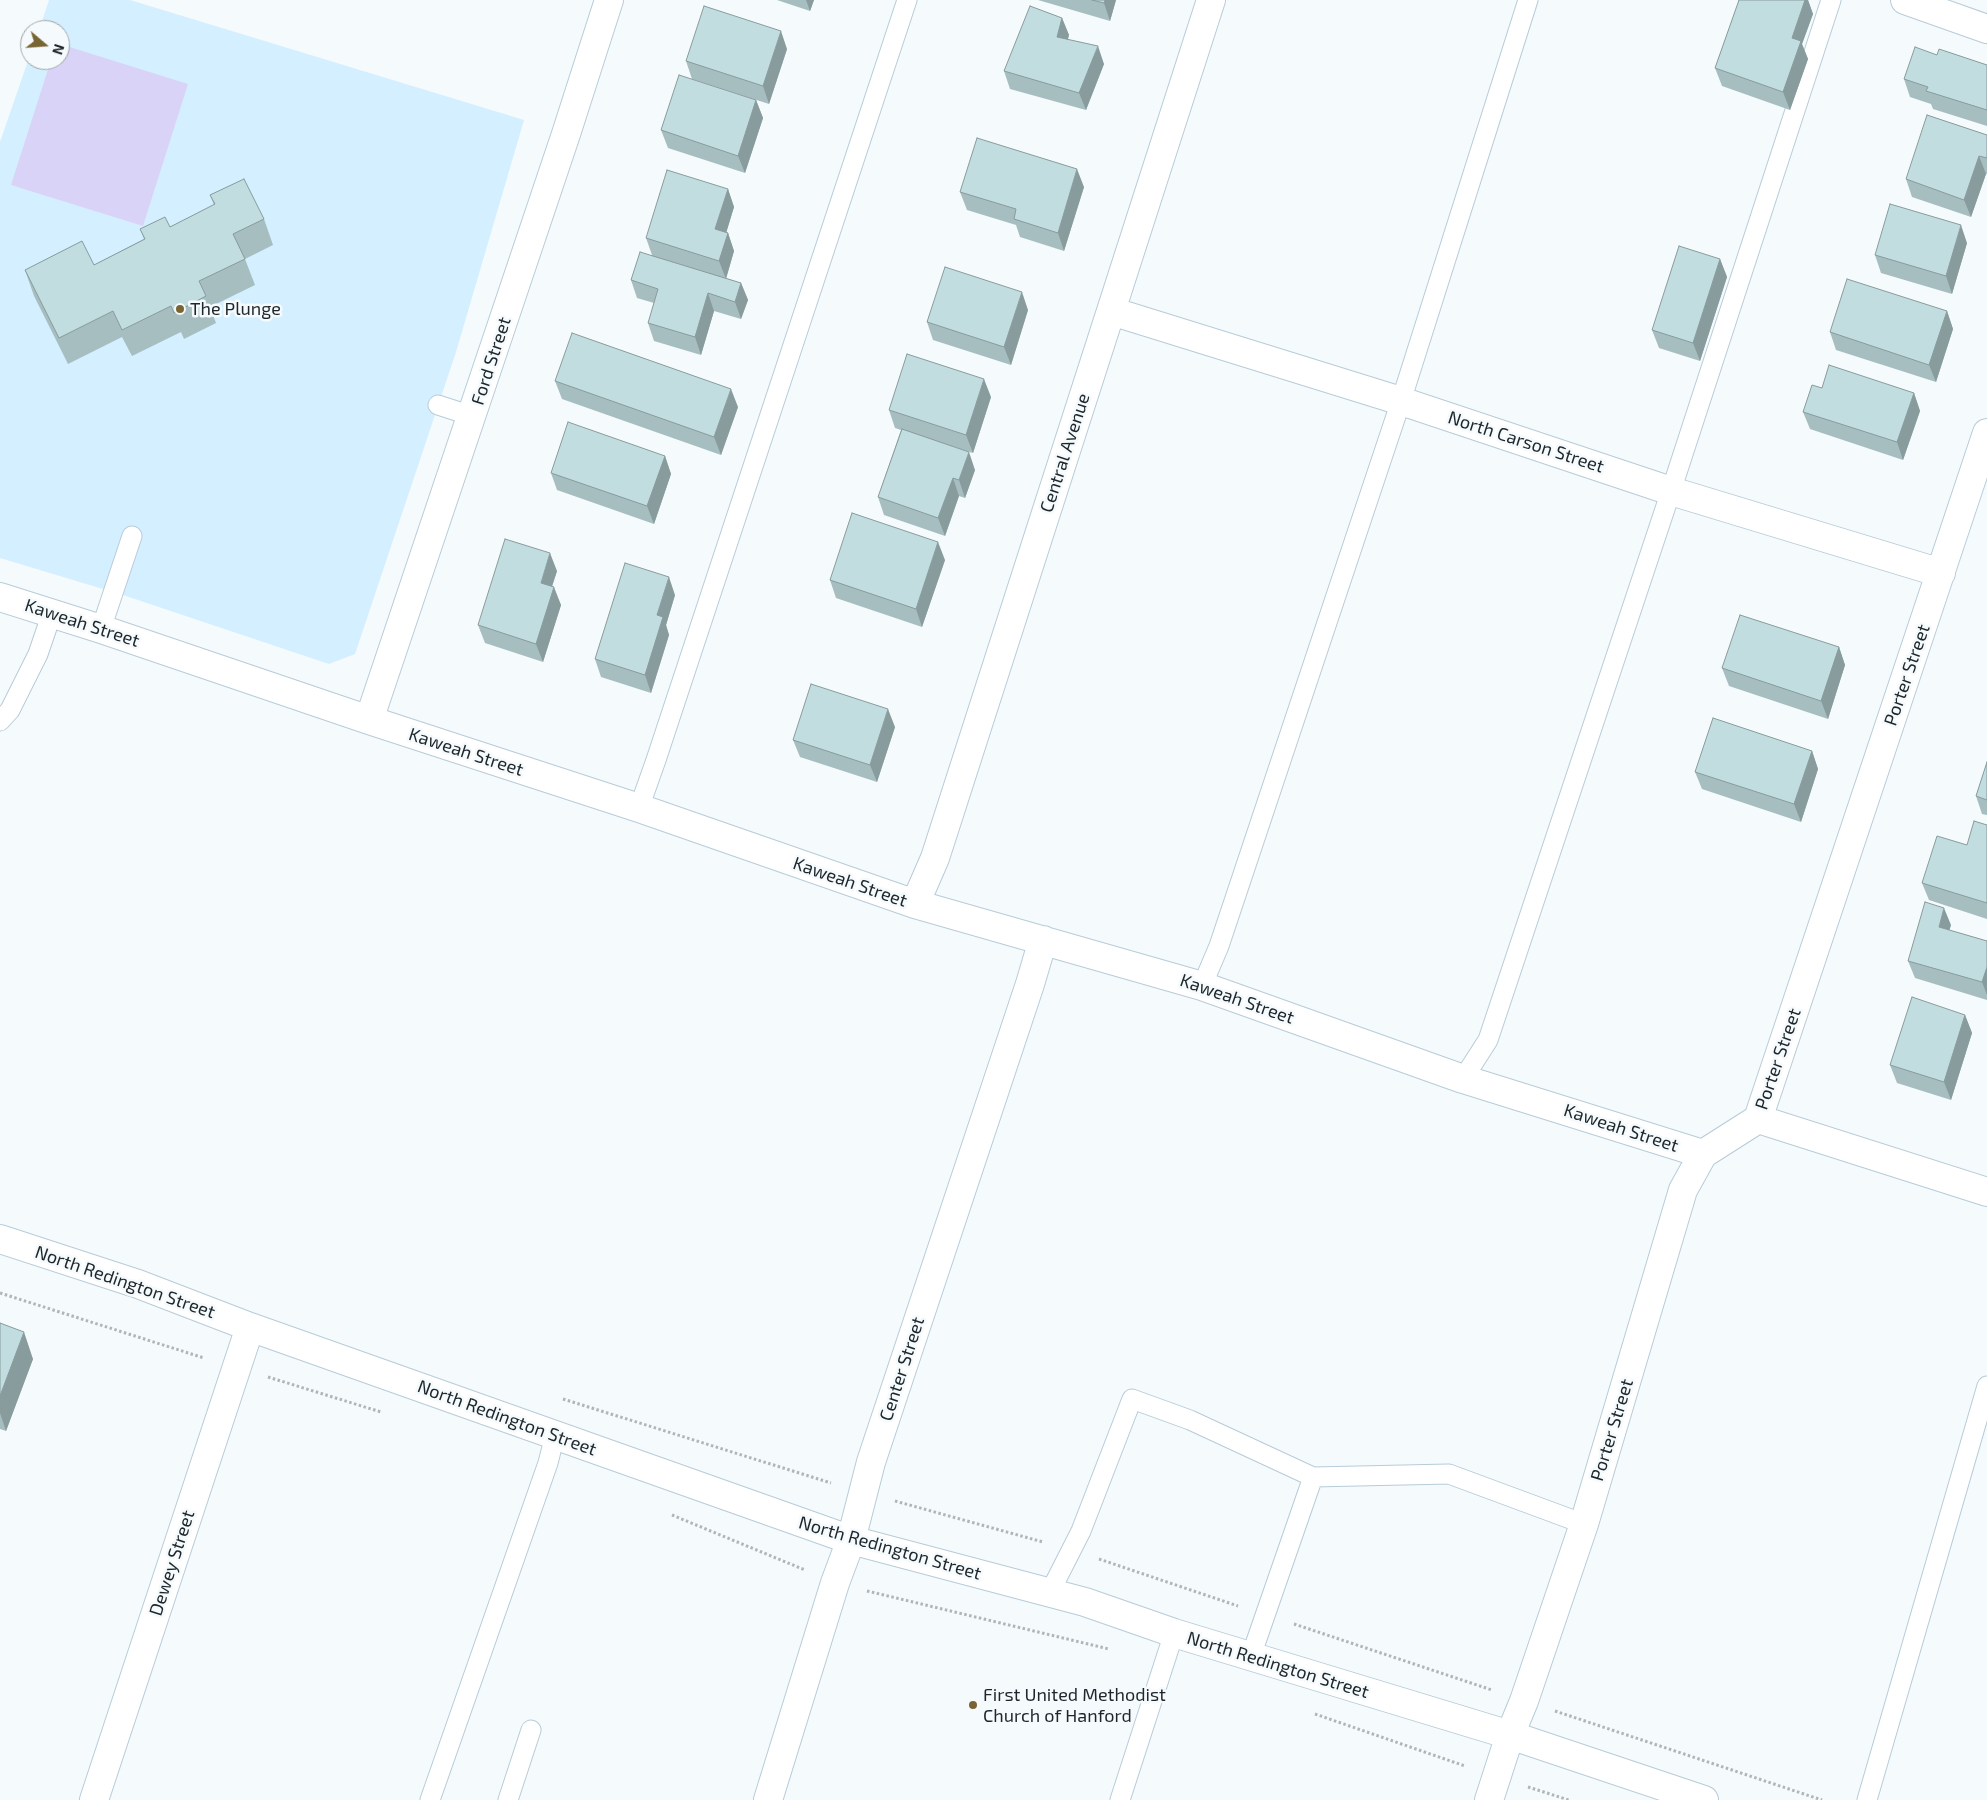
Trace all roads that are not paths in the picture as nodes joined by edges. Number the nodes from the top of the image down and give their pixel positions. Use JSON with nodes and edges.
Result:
{"nodes":[{"id":1,"x":609,"y":0,"type":"edge"},
{"id":2,"x":907,"y":0,"type":"edge"},
{"id":3,"x":1211,"y":0,"type":"edge"},
{"id":4,"x":1528,"y":0,"type":"edge"},
{"id":5,"x":1831,"y":0,"type":"edge"},
{"id":6,"x":1905,"y":0,"type":"edge"},
{"id":7,"x":1987,"y":29,"type":"edge"},
{"id":8,"x":1111,"y":311,"type":"junction"},
{"id":9,"x":1401,"y":401,"type":"junction"},
{"id":10,"x":438,"y":405,"type":"dead end"},
{"id":11,"x":472,"y":416,"type":"junction"},
{"id":12,"x":1987,"y":433,"type":"edge"},
{"id":13,"x":1672,"y":491,"type":"junction"},
{"id":14,"x":132,"y":536,"type":"dead end"},
{"id":15,"x":1940,"y":573,"type":"junction"},
{"id":16,"x":0,"y":596,"type":"edge"},
{"id":17,"x":52,"y":613,"type":"junction"},
{"id":18,"x":101,"y":628,"type":"junction"},
{"id":19,"x":368,"y":720,"type":"junction"},
{"id":20,"x":0,"y":721,"type":"edge"},
{"id":21,"x":639,"y":808,"type":"junction"},
{"id":22,"x":915,"y":904,"type":"junction"},
{"id":23,"x":1043,"y":940,"type":"junction"},
{"id":24,"x":1202,"y":986,"type":"junction"},
{"id":25,"x":1463,"y":1079,"type":"junction"},
{"id":26,"x":1758,"y":1119,"type":"junction"},
{"id":27,"x":1703,"y":1154,"type":"junction"},
{"id":28,"x":1987,"y":1192,"type":"edge"},
{"id":29,"x":0,"y":1239,"type":"edge"},
{"id":30,"x":250,"y":1327,"type":"junction"},
{"id":31,"x":1987,"y":1386,"type":"edge"},
{"id":32,"x":556,"y":1435,"type":"junction"},
{"id":33,"x":1313,"y":1477,"type":"junction"},
{"id":34,"x":1584,"y":1524,"type":"junction"},
{"id":35,"x":851,"y":1540,"type":"junction"},
{"id":36,"x":1050,"y":1592,"type":"junction"},
{"id":37,"x":1174,"y":1633,"type":"junction"},
{"id":38,"x":1251,"y":1656,"type":"junction"},
{"id":39,"x":531,"y":1730,"type":"dead end"},
{"id":40,"x":1510,"y":1736,"type":"junction"},
{"id":41,"x":94,"y":1800,"type":"edge"},
{"id":42,"x":430,"y":1800,"type":"edge"},
{"id":43,"x":508,"y":1800,"type":"edge"},
{"id":44,"x":768,"y":1800,"type":"edge"},
{"id":45,"x":1120,"y":1800,"type":"edge"},
{"id":46,"x":1489,"y":1800,"type":"edge"},
{"id":47,"x":1704,"y":1800,"type":"edge"},
{"id":48,"x":1867,"y":1800,"type":"edge"}],
"edges":[{"from":1,"to":11,"type":"street","name":"Ford Street"},
{"from":2,"to":21,"type":"lane"},
{"from":3,"to":8,"type":"street","name":"Central Avenue"},
{"from":4,"to":9,"type":"lane"},
{"from":5,"to":13,"type":"lane"},
{"from":6,"to":7,"type":"street"},
{"from":8,"to":9,"type":"street","name":"North Carson Street"},
{"from":8,"to":22,"type":"street","name":"Central Avenue"},
{"from":9,"to":13,"type":"street","name":"North Carson Street"},
{"from":9,"to":24,"type":"lane"},
{"from":10,"to":11,"type":"lane"},
{"from":11,"to":19,"type":"street","name":"Ford Street"},
{"from":12,"to":15,"type":"street","name":"Porter Street"},
{"from":13,"to":15,"type":"street","name":"North Carson Street"},
{"from":13,"to":25,"type":"lane"},
{"from":14,"to":18,"type":"lane"},
{"from":15,"to":26,"type":"street","name":"Porter Street"},
{"from":16,"to":17,"type":"street","name":"Kaweah Street"},
{"from":17,"to":18,"type":"street","name":"Kaweah Street"},
{"from":17,"to":20,"type":"lane"},
{"from":18,"to":19,"type":"street","name":"Kaweah Street"},
{"from":19,"to":21,"type":"street","name":"Kaweah Street"},
{"from":21,"to":22,"type":"street","name":"Kaweah Street"},
{"from":22,"to":23,"type":"street","name":"Kaweah Street"},
{"from":23,"to":24,"type":"street","name":"Kaweah Street"},
{"from":23,"to":35,"type":"street","name":"Center Street"},
{"from":24,"to":25,"type":"street","name":"Kaweah Street"},
{"from":25,"to":27,"type":"street","name":"Kaweah Street"},
{"from":26,"to":27,"type":"street","name":"Porter Street"},
{"from":26,"to":28,"type":"street"},
{"from":27,"to":34,"type":"street","name":"Porter Street"},
{"from":29,"to":30,"type":"street","name":"North Redington Street"},
{"from":30,"to":32,"type":"street","name":"North Redington Street"},
{"from":30,"to":41,"type":"street","name":"Dewey Street"},
{"from":31,"to":48,"type":"lane"},
{"from":32,"to":35,"type":"street","name":"North Redington Street"},
{"from":32,"to":42,"type":"lane"},
{"from":33,"to":34,"type":"lane"},
{"from":33,"to":36,"type":"lane"},
{"from":33,"to":38,"type":"lane"},
{"from":34,"to":40,"type":"street","name":"Porter Street"},
{"from":35,"to":36,"type":"street","name":"North Redington Street"},
{"from":35,"to":44,"type":"street","name":"Center Street"},
{"from":36,"to":37,"type":"street","name":"North Redington Street"},
{"from":37,"to":38,"type":"street","name":"North Redington Street"},
{"from":37,"to":45,"type":"lane"},
{"from":38,"to":40,"type":"street","name":"North Redington Street"},
{"from":39,"to":43,"type":"lane"},
{"from":40,"to":46,"type":"street","name":"Porter Street"},
{"from":40,"to":47,"type":"street","name":"North Redington Street"}]}
